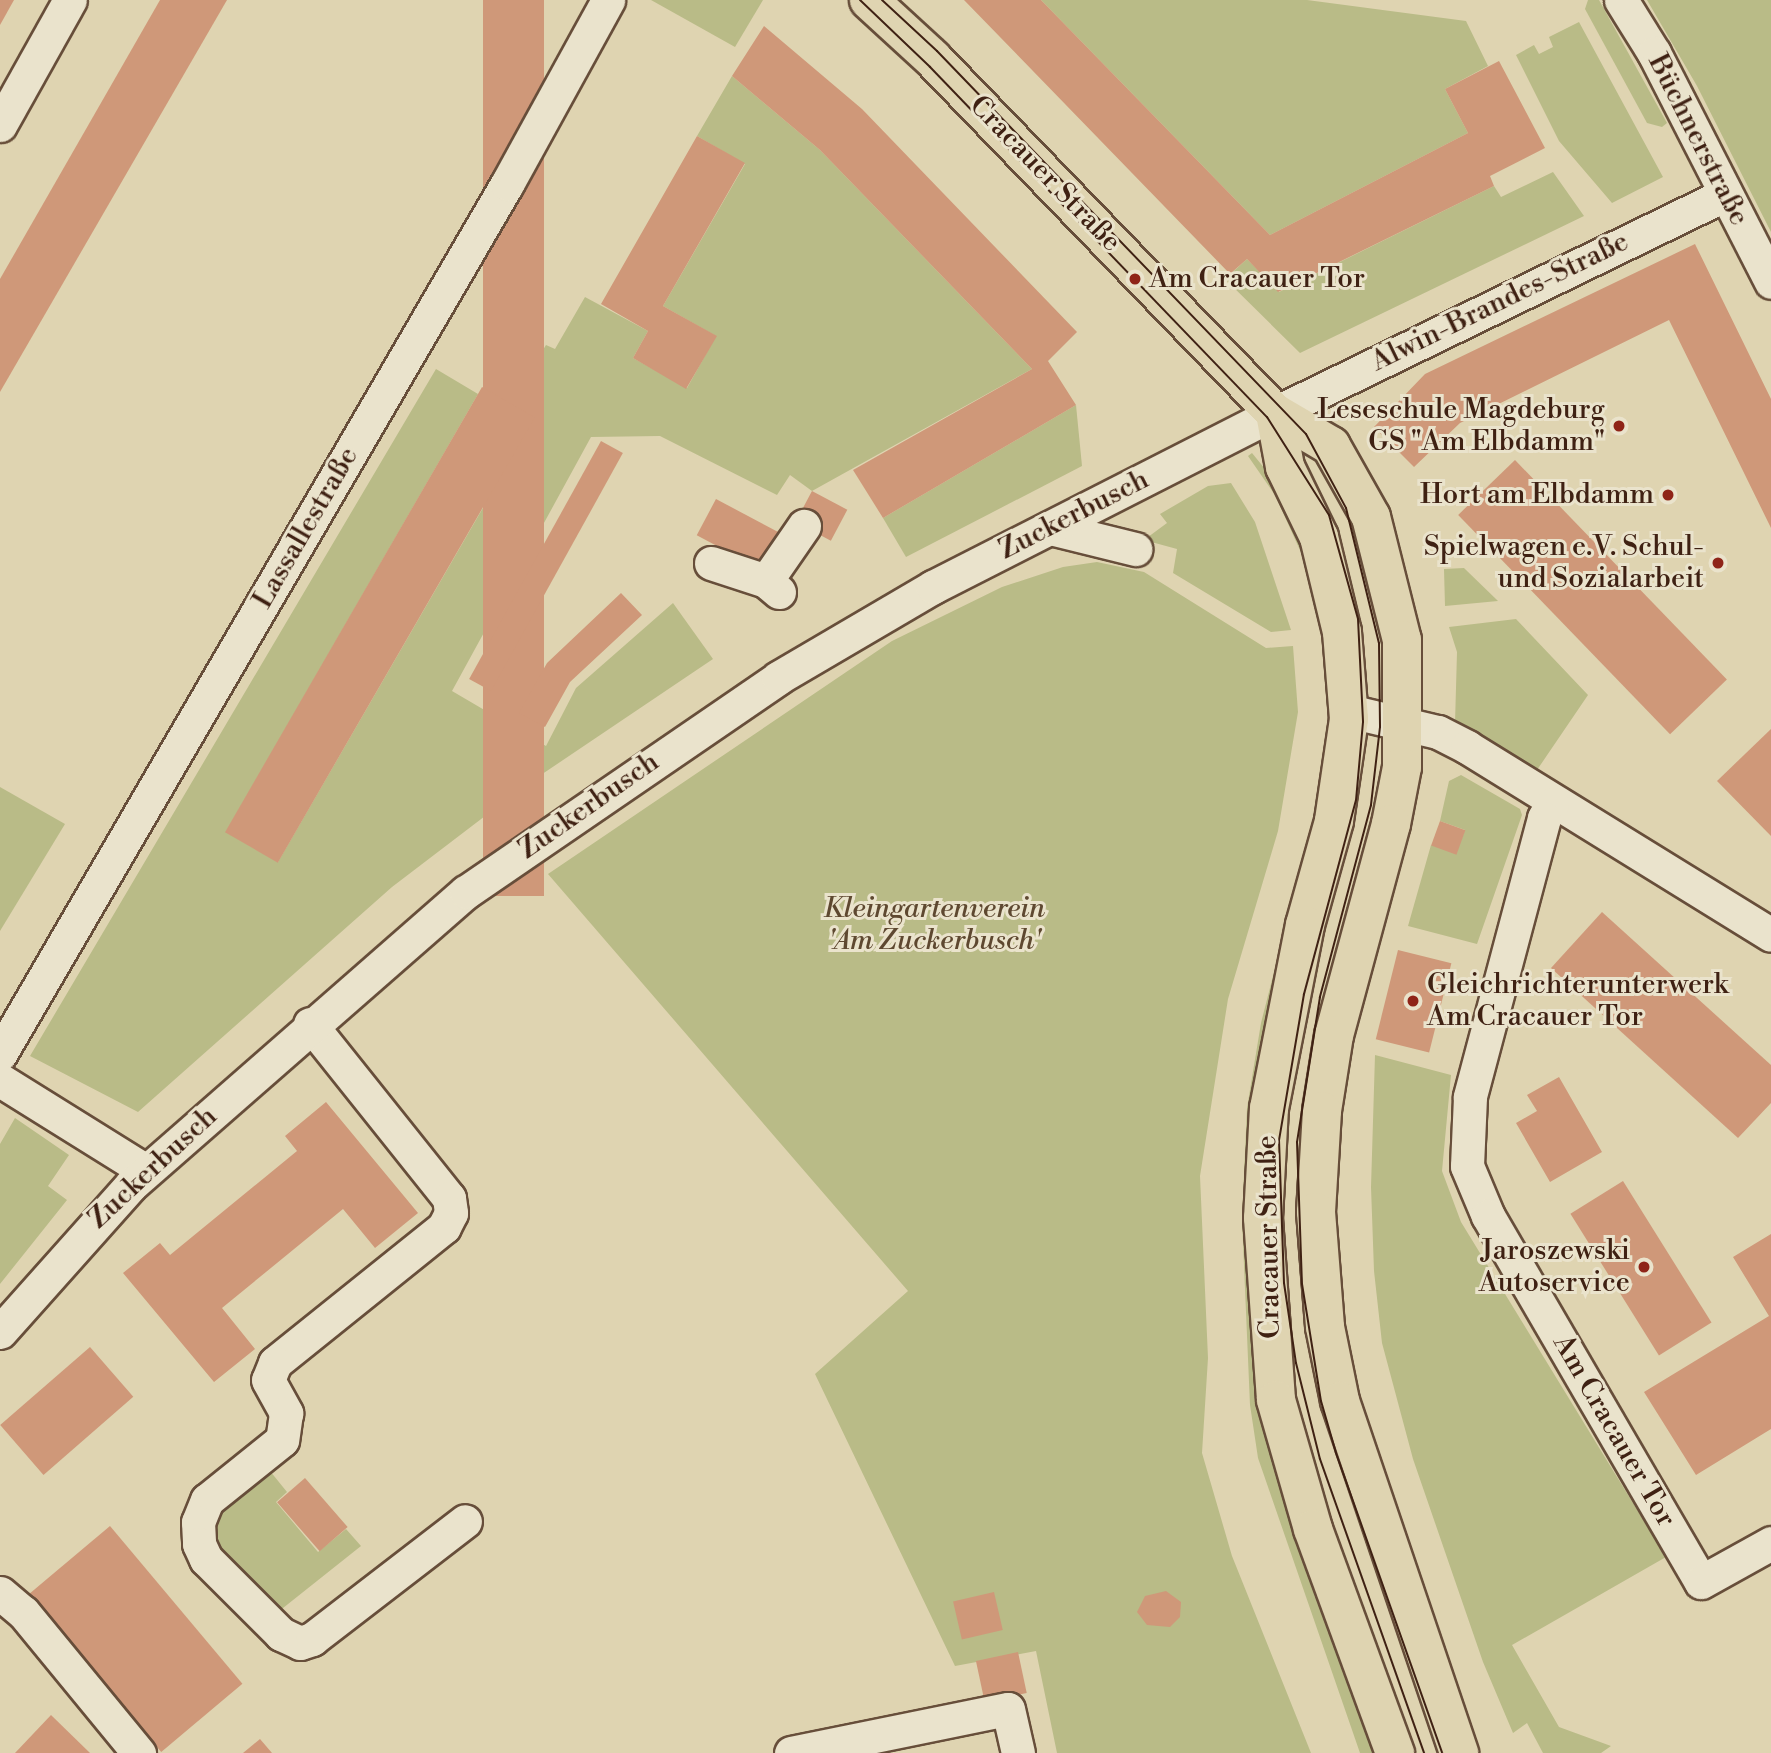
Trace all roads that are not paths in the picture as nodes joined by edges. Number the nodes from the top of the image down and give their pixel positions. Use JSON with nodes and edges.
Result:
{"nodes":[{"id":1,"x":70,"y":0,"type":"edge"},
{"id":2,"x":608,"y":0,"type":"edge"},
{"id":3,"x":869,"y":0,"type":"edge"},
{"id":4,"x":1621,"y":0,"type":"edge"},
{"id":5,"x":0,"y":125,"type":"edge"},
{"id":6,"x":1726,"y":194,"type":"junction"},
{"id":7,"x":1771,"y":282,"type":"edge"},
{"id":8,"x":1275,"y":413,"type":"junction"},
{"id":9,"x":804,"y":526,"type":"dead end"},
{"id":10,"x":1050,"y":528,"type":"junction"},
{"id":11,"x":1135,"y":549,"type":"dead end"},
{"id":12,"x":711,"y":563,"type":"dead end"},
{"id":13,"x":1349,"y":710,"type":"junction"},
{"id":14,"x":1404,"y":722,"type":"junction"},
{"id":15,"x":1552,"y":803,"type":"junction"},
{"id":16,"x":1771,"y":935,"type":"edge"},
{"id":17,"x":310,"y":1024,"type":"junction"},
{"id":18,"x":0,"y":1054,"type":"edge"},
{"id":19,"x":0,"y":1080,"type":"edge"},
{"id":20,"x":146,"y":1171,"type":"junction"},
{"id":21,"x":0,"y":1332,"type":"edge"},
{"id":22,"x":465,"y":1521,"type":"dead end"},
{"id":23,"x":1771,"y":1543,"type":"edge"},
{"id":24,"x":0,"y":1593,"type":"edge"},
{"id":25,"x":138,"y":1753,"type":"edge"},
{"id":26,"x":791,"y":1753,"type":"edge"},
{"id":27,"x":1018,"y":1753,"type":"edge"},
{"id":28,"x":1395,"y":1753,"type":"edge"},
{"id":29,"x":1460,"y":1753,"type":"edge"}],
"edges":[{"from":1,"to":5,"type":"street"},
{"from":2,"to":18,"type":"street","name":"Lassallestraße"},
{"from":3,"to":8,"type":"main road","name":"Cracauer Straße"},
{"from":4,"to":6,"type":"street","name":"Büchnerstraße"},
{"from":6,"to":7,"type":"street","name":"Büchnerstraße"},
{"from":6,"to":8,"type":"street","name":"Alwin-Brandes-Straße"},
{"from":8,"to":10,"type":"street","name":"Zuckerbusch"},
{"from":8,"to":13,"type":"main road","name":"Cracauer Straße"},
{"from":8,"to":14,"type":"main road","name":"Cracauer Straße"},
{"from":9,"to":12,"type":"street"},
{"from":10,"to":11,"type":"street"},
{"from":10,"to":17,"type":"street","name":"Zuckerbusch"},
{"from":13,"to":14,"type":"street"},
{"from":13,"to":28,"type":"main road","name":"Cracauer Straße"},
{"from":14,"to":15,"type":"street"},
{"from":14,"to":29,"type":"main road","name":"Cracauer Straße"},
{"from":15,"to":16,"type":"street"},
{"from":15,"to":23,"type":"street","name":"Am Cracauer Tor"},
{"from":17,"to":20,"type":"street","name":"Zuckerbusch"},
{"from":17,"to":22,"type":"street"},
{"from":19,"to":20,"type":"street"},
{"from":20,"to":21,"type":"street","name":"Zuckerbusch"},
{"from":24,"to":25,"type":"street"},
{"from":26,"to":27,"type":"street"}]}
